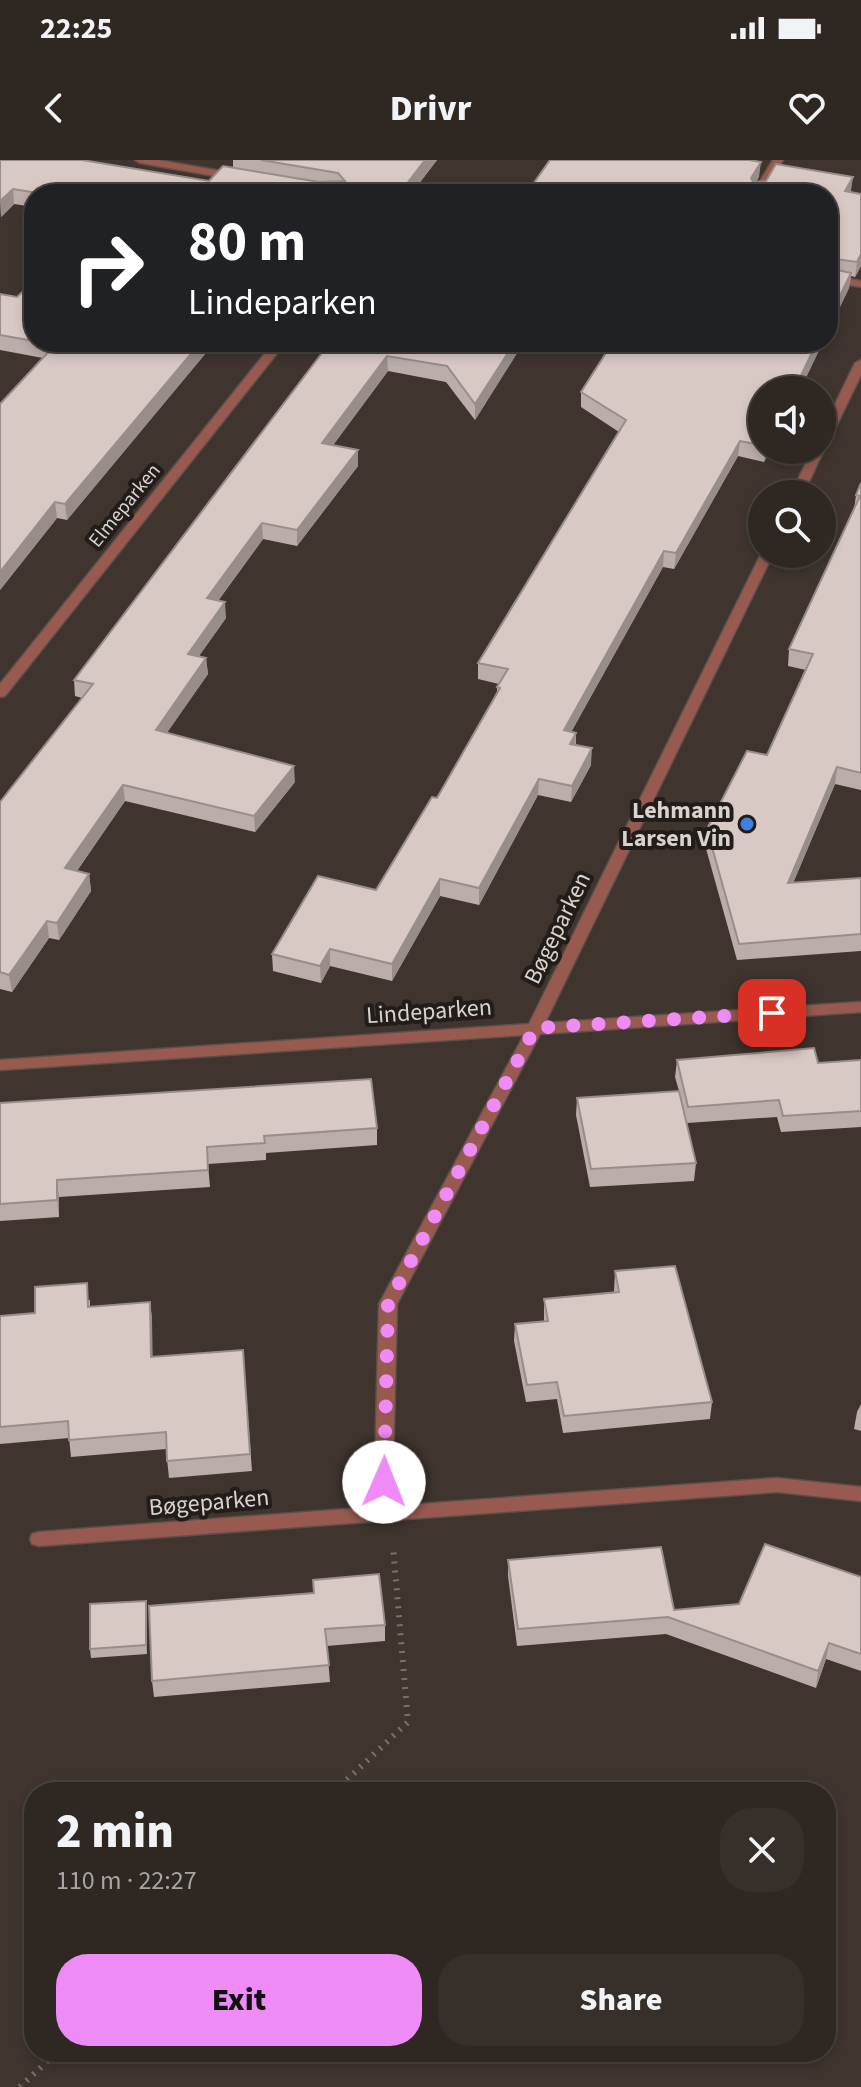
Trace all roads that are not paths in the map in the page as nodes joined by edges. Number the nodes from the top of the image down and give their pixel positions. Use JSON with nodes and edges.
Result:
{"nodes":[{"id":1,"x":140,"y":160,"type":"edge"},
{"id":2,"x":778,"y":160,"type":"edge"},
{"id":3,"x":247,"y":178,"type":"edge"},
{"id":4,"x":763,"y":184,"type":"edge"},
{"id":5,"x":838,"y":280,"type":"edge"},
{"id":6,"x":861,"y":284,"type":"edge"},
{"id":7,"x":272,"y":352,"type":"edge"},
{"id":8,"x":861,"y":363,"type":"edge"},
{"id":9,"x":836,"y":414,"type":"edge"},
{"id":10,"x":760,"y":568,"type":"edge"},
{"id":11,"x":0,"y":693,"type":"edge"},
{"id":12,"x":861,"y":1007,"type":"edge"},
{"id":13,"x":535,"y":1028,"type":"junction"},
{"id":14,"x":0,"y":1065,"type":"edge"},
{"id":15,"x":861,"y":1494,"type":"edge"},
{"id":16,"x":383,"y":1512,"type":"junction"},
{"id":17,"x":39,"y":1539,"type":"dead end"}],
"edges":[{"from":1,"to":3,"type":"street"},
{"from":2,"to":4,"type":"street"},
{"from":5,"to":6,"type":"street"},
{"from":7,"to":11,"type":"street","name":"Elmeparken"},
{"from":8,"to":9,"type":"street"},
{"from":10,"to":13,"type":"street","name":"Bøgeparken"},
{"from":12,"to":13,"type":"street","name":"Lindeparken"},
{"from":13,"to":14,"type":"street","name":"Lindeparken"},
{"from":13,"to":16,"type":"street","name":"Bøgeparken"},
{"from":15,"to":16,"type":"street","name":"Bøgeparken"},
{"from":16,"to":17,"type":"street","name":"Bøgeparken"}]}
